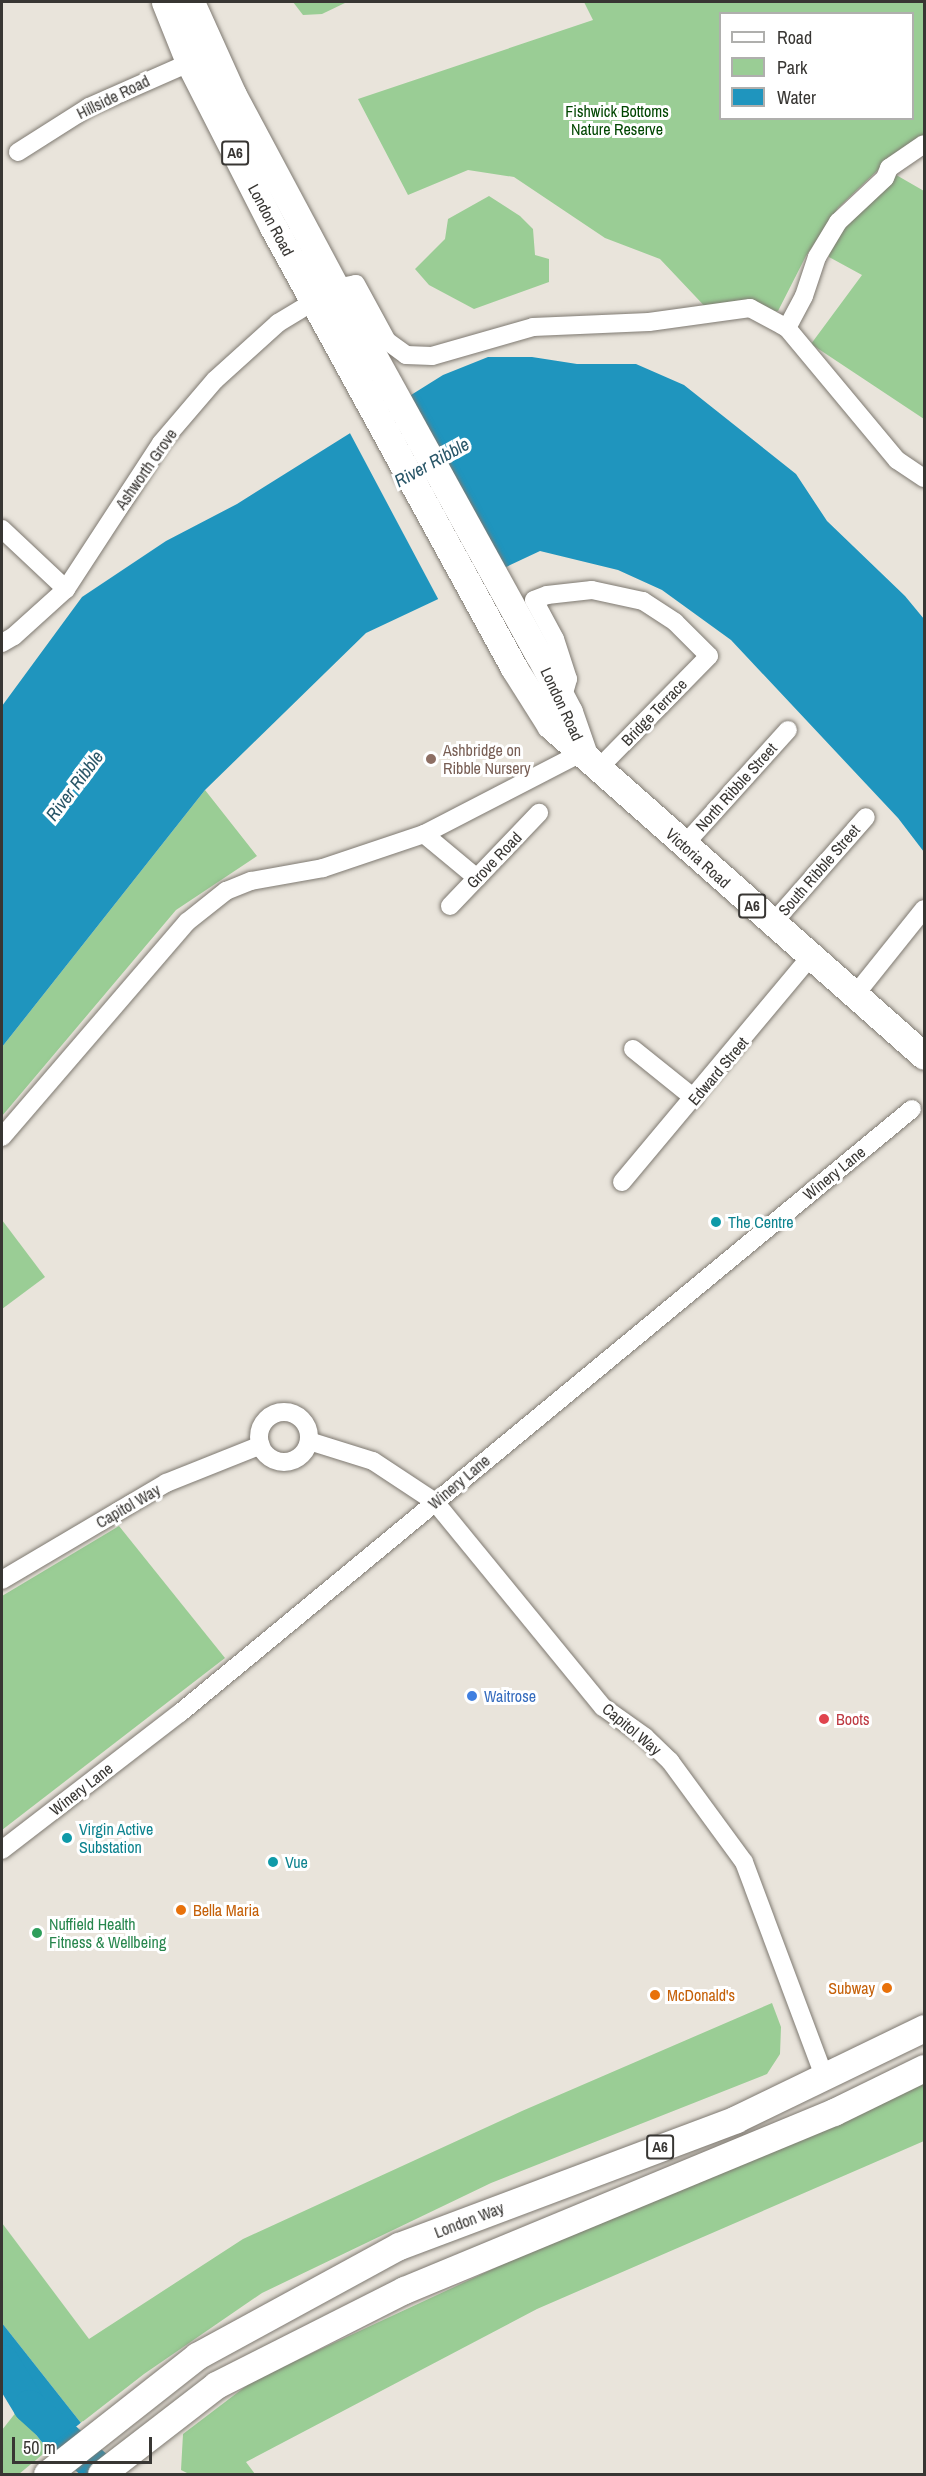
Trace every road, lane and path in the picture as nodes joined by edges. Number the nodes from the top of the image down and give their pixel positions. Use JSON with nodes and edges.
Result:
{"nodes":[{"id":1,"x":165,"y":2,"type":"edge"},
{"id":2,"x":191,"y":2,"type":"edge"},
{"id":3,"x":214,"y":53,"type":"junction"},
{"id":4,"x":189,"y":62,"type":"junction"},
{"id":5,"x":924,"y":144,"type":"edge"},
{"id":6,"x":18,"y":152,"type":"dead end"},
{"id":7,"x":325,"y":294,"type":"junction"},
{"id":8,"x":787,"y":328,"type":"junction"},
{"id":9,"x":924,"y":478,"type":"edge"},
{"id":10,"x":2,"y":529,"type":"edge"},
{"id":11,"x":482,"y":581,"type":"junction"},
{"id":12,"x":66,"y":589,"type":"junction"},
{"id":13,"x":2,"y":643,"type":"edge"},
{"id":14,"x":562,"y":700,"type":"junction"},
{"id":15,"x":788,"y":730,"type":"dead end"},
{"id":16,"x":591,"y":760,"type":"junction"},
{"id":17,"x":538,"y":813,"type":"dead end"},
{"id":18,"x":866,"y":817,"type":"dead end"},
{"id":19,"x":424,"y":834,"type":"junction"},
{"id":20,"x":684,"y":845,"type":"junction"},
{"id":21,"x":477,"y":878,"type":"junction"},
{"id":22,"x":450,"y":906,"type":"dead end"},
{"id":23,"x":924,"y":909,"type":"edge"},
{"id":24,"x":772,"y":924,"type":"junction"},
{"id":25,"x":810,"y":957,"type":"junction"},
{"id":26,"x":855,"y":995,"type":"junction"},
{"id":27,"x":633,"y":1049,"type":"dead end"},
{"id":28,"x":924,"y":1056,"type":"edge"},
{"id":29,"x":694,"y":1098,"type":"junction"},
{"id":30,"x":912,"y":1109,"type":"dead end"},
{"id":31,"x":2,"y":1137,"type":"edge"},
{"id":32,"x":622,"y":1182,"type":"dead end"},
{"id":33,"x":309,"y":1441,"type":"junction"},
{"id":34,"x":261,"y":1445,"type":"junction"},
{"id":35,"x":435,"y":1502,"type":"junction"},
{"id":36,"x":2,"y":1580,"type":"edge"},
{"id":37,"x":2,"y":1850,"type":"edge"},
{"id":38,"x":924,"y":2028,"type":"edge"},
{"id":39,"x":924,"y":2068,"type":"edge"},
{"id":40,"x":825,"y":2079,"type":"junction"},
{"id":41,"x":834,"y":2112,"type":"junction"},
{"id":42,"x":47,"y":2475,"type":"edge"},
{"id":43,"x":101,"y":2475,"type":"edge"}],
"edges":[{"from":1,"to":4,"type":"highway","name":"London Road","number":"A6"},
{"from":2,"to":3,"type":"highway","name":"London Road","number":"A6"},
{"from":3,"to":4,"type":"street","name":"Hillside Road"},
{"from":3,"to":7,"type":"highway","name":"London Road","number":"A6"},
{"from":4,"to":6,"type":"street","name":"Hillside Road"},
{"from":4,"to":7,"type":"highway","name":"London Road","number":"A6"},
{"from":5,"to":8,"type":"street"},
{"from":7,"to":8,"type":"street"},
{"from":7,"to":11,"type":"highway","name":"London Road","number":"A6"},
{"from":7,"to":12,"type":"street","name":"Ashworth Grove"},
{"from":8,"to":9,"type":"street"},
{"from":10,"to":12,"type":"street"},
{"from":11,"to":14,"type":"highway","name":"London Road","number":"A6"},
{"from":11,"to":16,"type":"highway","name":"London Road","number":"A6"},
{"from":12,"to":13,"type":"street","name":"Ashworth Grove"},
{"from":14,"to":16,"type":"highway","name":"London Road","number":"A6"},
{"from":14,"to":16,"type":"street","name":"Bridge Terrace"},
{"from":15,"to":20,"type":"street","name":"North Ribble Street"},
{"from":16,"to":19,"type":"street","name":"Bridge Terrace"},
{"from":16,"to":20,"type":"highway","name":"Victoria Road","number":"A6"},
{"from":17,"to":21,"type":"street","name":"Grove Road"},
{"from":18,"to":24,"type":"street","name":"South Ribble Street"},
{"from":19,"to":21,"type":"street"},
{"from":19,"to":31,"type":"street","name":"Bridge Terrace"},
{"from":20,"to":24,"type":"highway","name":"Victoria Road","number":"A6"},
{"from":21,"to":22,"type":"street","name":"Grove Road"},
{"from":23,"to":26,"type":"street"},
{"from":24,"to":25,"type":"highway","name":"Victoria Road","number":"A6"},
{"from":25,"to":26,"type":"highway","name":"Victoria Road","number":"A6"},
{"from":25,"to":29,"type":"street","name":"Edward Street"},
{"from":26,"to":28,"type":"highway","name":"Victoria Road","number":"A6"},
{"from":27,"to":29,"type":"street"},
{"from":29,"to":32,"type":"street","name":"Edward Street"},
{"from":30,"to":35,"type":"street","name":"Winery Lane"},
{"from":33,"to":34,"type":"street"},
{"from":33,"to":34,"type":"street"},
{"from":33,"to":35,"type":"street","name":"Capitol Way"},
{"from":34,"to":36,"type":"street","name":"Capitol Way"},
{"from":35,"to":37,"type":"street","name":"Winery Lane"},
{"from":35,"to":40,"type":"street","name":"Capitol Way"},
{"from":38,"to":40,"type":"highway","name":"London Way","number":"A6"},
{"from":39,"to":41,"type":"highway","number":"A6"},
{"from":40,"to":41,"type":"highway"},
{"from":40,"to":42,"type":"highway","name":"London Way","number":"A6"},
{"from":41,"to":43,"type":"highway","number":"A6"}]}
